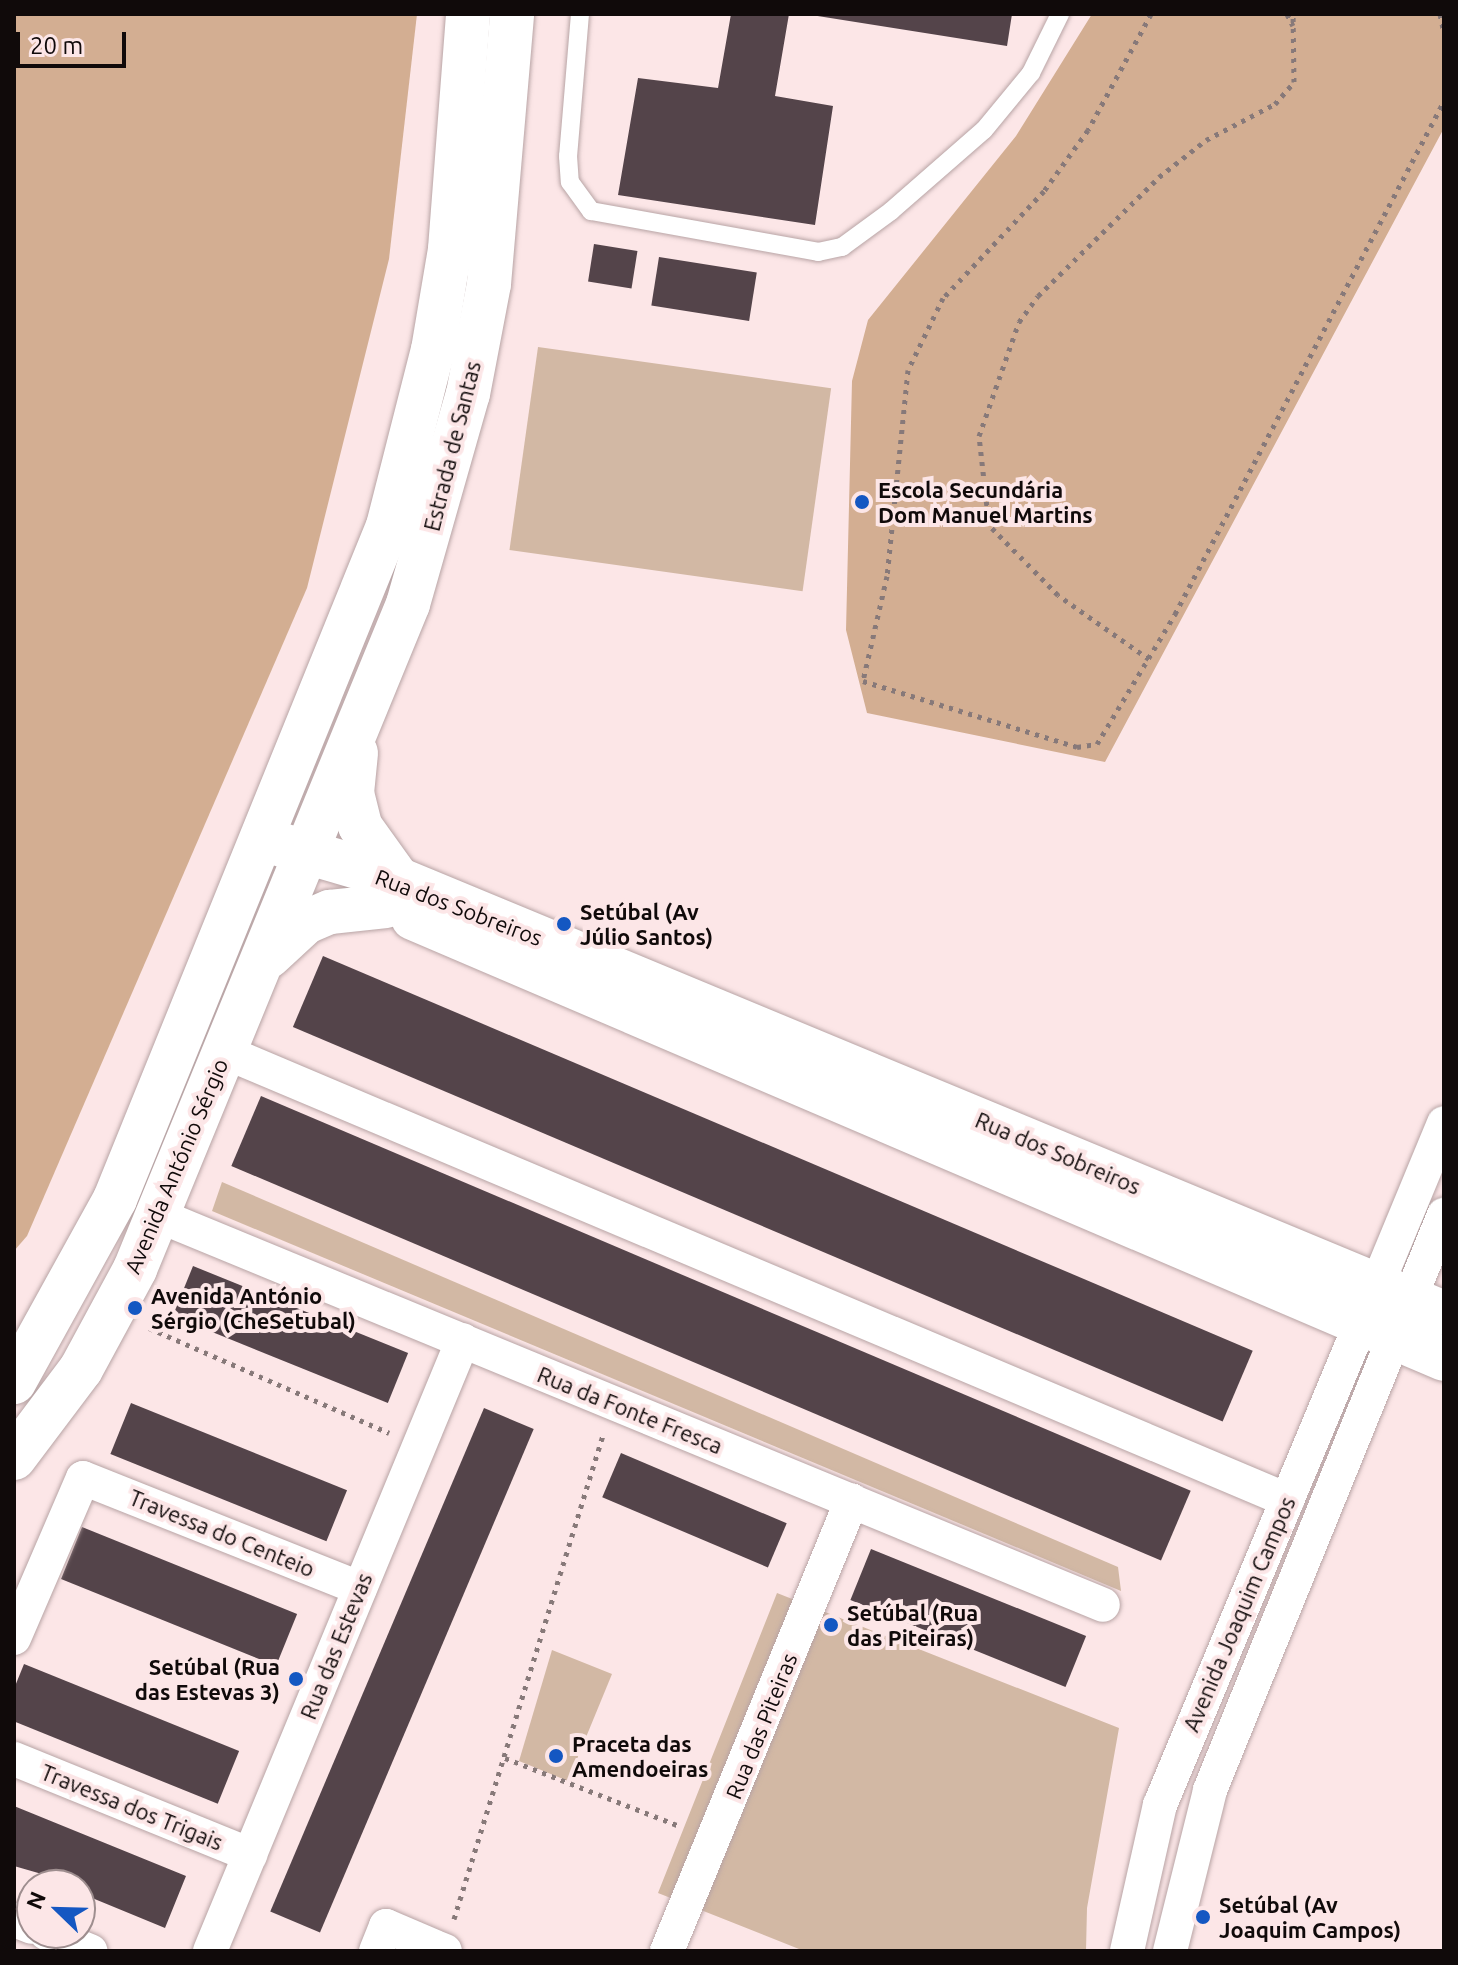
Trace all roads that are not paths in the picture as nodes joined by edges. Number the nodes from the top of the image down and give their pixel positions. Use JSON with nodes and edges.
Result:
{"nodes":[{"id":1,"x":468,"y":14,"type":"edge"},
{"id":2,"x":512,"y":14,"type":"edge"},
{"id":3,"x":580,"y":14,"type":"edge"},
{"id":4,"x":1060,"y":14,"type":"edge"},
{"id":5,"x":359,"y":727,"type":"junction"},
{"id":6,"x":265,"y":840,"type":"junction"},
{"id":7,"x":306,"y":857,"type":"junction"},
{"id":8,"x":392,"y":892,"type":"junction"},
{"id":9,"x":260,"y":967,"type":"junction"},
{"id":10,"x":225,"y":1052,"type":"junction"},
{"id":11,"x":1444,"y":1123,"type":"edge"},
{"id":12,"x":157,"y":1215,"type":"junction"},
{"id":13,"x":1444,"y":1215,"type":"edge"},
{"id":14,"x":1405,"y":1307,"type":"edge"},
{"id":15,"x":463,"y":1340,"type":"junction"},
{"id":16,"x":1444,"y":1359,"type":"edge"},
{"id":17,"x":14,"y":1382,"type":"edge"},
{"id":18,"x":14,"y":1458,"type":"edge"},
{"id":19,"x":852,"y":1500,"type":"junction"},
{"id":20,"x":1287,"y":1500,"type":"junction"},
{"id":21,"x":360,"y":1588,"type":"junction"},
{"id":22,"x":1103,"y":1605,"type":"dead end"},
{"id":23,"x":14,"y":1638,"type":"edge"},
{"id":24,"x":14,"y":1759,"type":"edge"},
{"id":25,"x":250,"y":1855,"type":"junction"},
{"id":26,"x":210,"y":1951,"type":"edge"},
{"id":27,"x":376,"y":1951,"type":"edge"},
{"id":28,"x":444,"y":1951,"type":"edge"},
{"id":29,"x":667,"y":1951,"type":"edge"},
{"id":30,"x":1127,"y":1951,"type":"edge"},
{"id":31,"x":1170,"y":1951,"type":"edge"}],
"edges":[{"from":1,"to":6,"type":"main road","name":"Estrada de Santas"},
{"from":2,"to":5,"type":"main road","name":"Estrada de Santas"},
{"from":3,"to":4,"type":"lane"},
{"from":5,"to":7,"type":"main road","name":"Estrada de Santas"},
{"from":5,"to":8,"type":"main road"},
{"from":6,"to":7,"type":"main road","name":"Rua dos Sobreiros"},
{"from":6,"to":17,"type":"main road","name":"Avenida António Sérgio"},
{"from":7,"to":8,"type":"main road","name":"Rua dos Sobreiros"},
{"from":7,"to":9,"type":"main road","name":"Avenida António Sérgio"},
{"from":8,"to":9,"type":"main road"},
{"from":8,"to":14,"type":"main road","name":"Rua dos Sobreiros"},
{"from":9,"to":10,"type":"main road","name":"Avenida António Sérgio"},
{"from":10,"to":12,"type":"main road","name":"Avenida António Sérgio"},
{"from":10,"to":20,"type":"street"},
{"from":11,"to":14,"type":"street"},
{"from":12,"to":15,"type":"street","name":"Rua da Fonte Fresca"},
{"from":12,"to":18,"type":"main road","name":"Avenida António Sérgio"},
{"from":13,"to":14,"type":"street"},
{"from":14,"to":16,"type":"main road","name":"Rua dos Sobreiros"},
{"from":14,"to":20,"type":"street","name":"Avenida Joaquim Campos"},
{"from":14,"to":31,"type":"street","name":"Avenida Joaquim Campos"},
{"from":15,"to":19,"type":"street","name":"Rua da Fonte Fresca"},
{"from":15,"to":21,"type":"street","name":"Rua das Estevas"},
{"from":19,"to":22,"type":"street","name":"Rua da Fonte Fresca"},
{"from":19,"to":29,"type":"street","name":"Rua das Piteiras"},
{"from":20,"to":30,"type":"street","name":"Avenida Joaquim Campos"},
{"from":21,"to":23,"type":"street","name":"Travessa do Centeio"},
{"from":21,"to":25,"type":"street","name":"Rua das Estevas"},
{"from":24,"to":25,"type":"street","name":"Travessa dos Trigais"},
{"from":25,"to":26,"type":"street","name":"Rua das Estevas"},
{"from":27,"to":28,"type":"street"}]}
